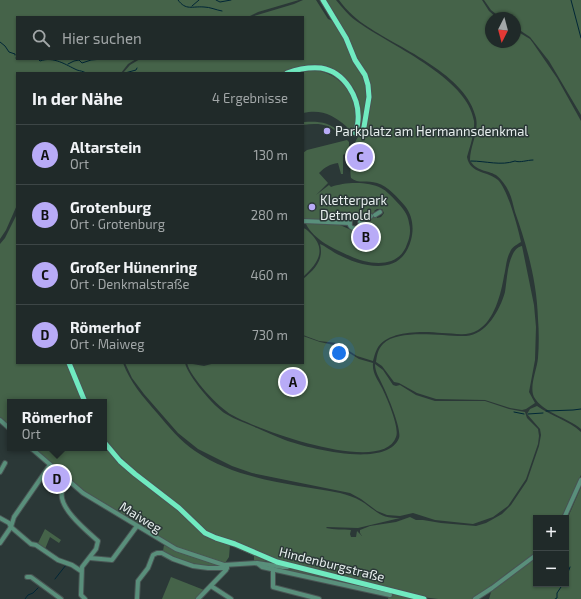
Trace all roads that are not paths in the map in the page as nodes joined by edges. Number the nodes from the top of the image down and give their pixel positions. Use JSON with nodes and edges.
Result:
{"nodes":[{"id":1,"x":323,"y":0,"type":"edge"},
{"id":2,"x":291,"y":72,"type":"edge"},
{"id":3,"x":372,"y":215,"type":"dead end"},
{"id":4,"x":304,"y":221,"type":"edge"},
{"id":5,"x":360,"y":221,"type":"junction"},
{"id":6,"x":352,"y":223,"type":"junction"},
{"id":7,"x":69,"y":364,"type":"edge"},
{"id":8,"x":84,"y":399,"type":"edge"},
{"id":9,"x":107,"y":446,"type":"edge"},
{"id":10,"x":34,"y":451,"type":"edge"},
{"id":11,"x":5,"y":462,"type":"dead end"},
{"id":12,"x":50,"y":465,"type":"junction"},
{"id":13,"x":0,"y":472,"type":"edge"},
{"id":14,"x":581,"y":480,"type":"edge"},
{"id":15,"x":70,"y":482,"type":"junction"},
{"id":16,"x":565,"y":515,"type":"edge"},
{"id":17,"x":0,"y":518,"type":"edge"},
{"id":18,"x":137,"y":526,"type":"junction"},
{"id":19,"x":11,"y":527,"type":"junction"},
{"id":20,"x":0,"y":543,"type":"edge"},
{"id":21,"x":533,"y":557,"type":"edge"},
{"id":22,"x":90,"y":558,"type":"junction"},
{"id":23,"x":257,"y":563,"type":"junction"},
{"id":24,"x":227,"y":566,"type":"junction"},
{"id":25,"x":289,"y":566,"type":"junction"},
{"id":26,"x":273,"y":569,"type":"junction"},
{"id":27,"x":81,"y":570,"type":"junction"},
{"id":28,"x":27,"y":577,"type":"dead end"},
{"id":29,"x":211,"y":586,"type":"junction"},
{"id":30,"x":390,"y":595,"type":"dead end"},
{"id":31,"x":82,"y":598,"type":"edge"},
{"id":32,"x":61,"y":599,"type":"edge"},
{"id":33,"x":137,"y":599,"type":"edge"},
{"id":34,"x":198,"y":599,"type":"edge"},
{"id":35,"x":231,"y":599,"type":"edge"},
{"id":36,"x":319,"y":599,"type":"edge"},
{"id":37,"x":424,"y":599,"type":"edge"},
{"id":38,"x":475,"y":599,"type":"edge"}],
"edges":[{"from":1,"to":2,"type":"main road"},
{"from":3,"to":5,"type":"street"},
{"from":4,"to":6,"type":"street"},
{"from":5,"to":6,"type":"street"},
{"from":5,"to":6,"type":"street"},
{"from":7,"to":8,"type":"main road"},
{"from":9,"to":25,"type":"main road","name":"Hindenburgstraße"},
{"from":10,"to":12,"type":"street","name":"Maiweg"},
{"from":11,"to":13,"type":"street"},
{"from":12,"to":15,"type":"street","name":"Maiweg"},
{"from":12,"to":19,"type":"street"},
{"from":14,"to":16,"type":"street"},
{"from":15,"to":18,"type":"street","name":"Maiweg"},
{"from":15,"to":22,"type":"street"},
{"from":17,"to":19,"type":"street"},
{"from":18,"to":22,"type":"street"},
{"from":18,"to":24,"type":"street","name":"Maiweg"},
{"from":19,"to":20,"type":"street"},
{"from":19,"to":27,"type":"street"},
{"from":21,"to":38,"type":"street"},
{"from":22,"to":27,"type":"street"},
{"from":23,"to":24,"type":"street","name":"Maiweg"},
{"from":23,"to":25,"type":"street","name":"Maiweg"},
{"from":23,"to":26,"type":"street","name":"Maiweg"},
{"from":24,"to":29,"type":"street"},
{"from":24,"to":33,"type":"street"},
{"from":25,"to":37,"type":"main road","name":"Hindenburgstraße"},
{"from":26,"to":30,"type":"street","name":"Maiweg"},
{"from":26,"to":36,"type":"street"},
{"from":27,"to":31,"type":"street"},
{"from":28,"to":32,"type":"street"},
{"from":29,"to":34,"type":"street"},
{"from":29,"to":35,"type":"street"}]}
